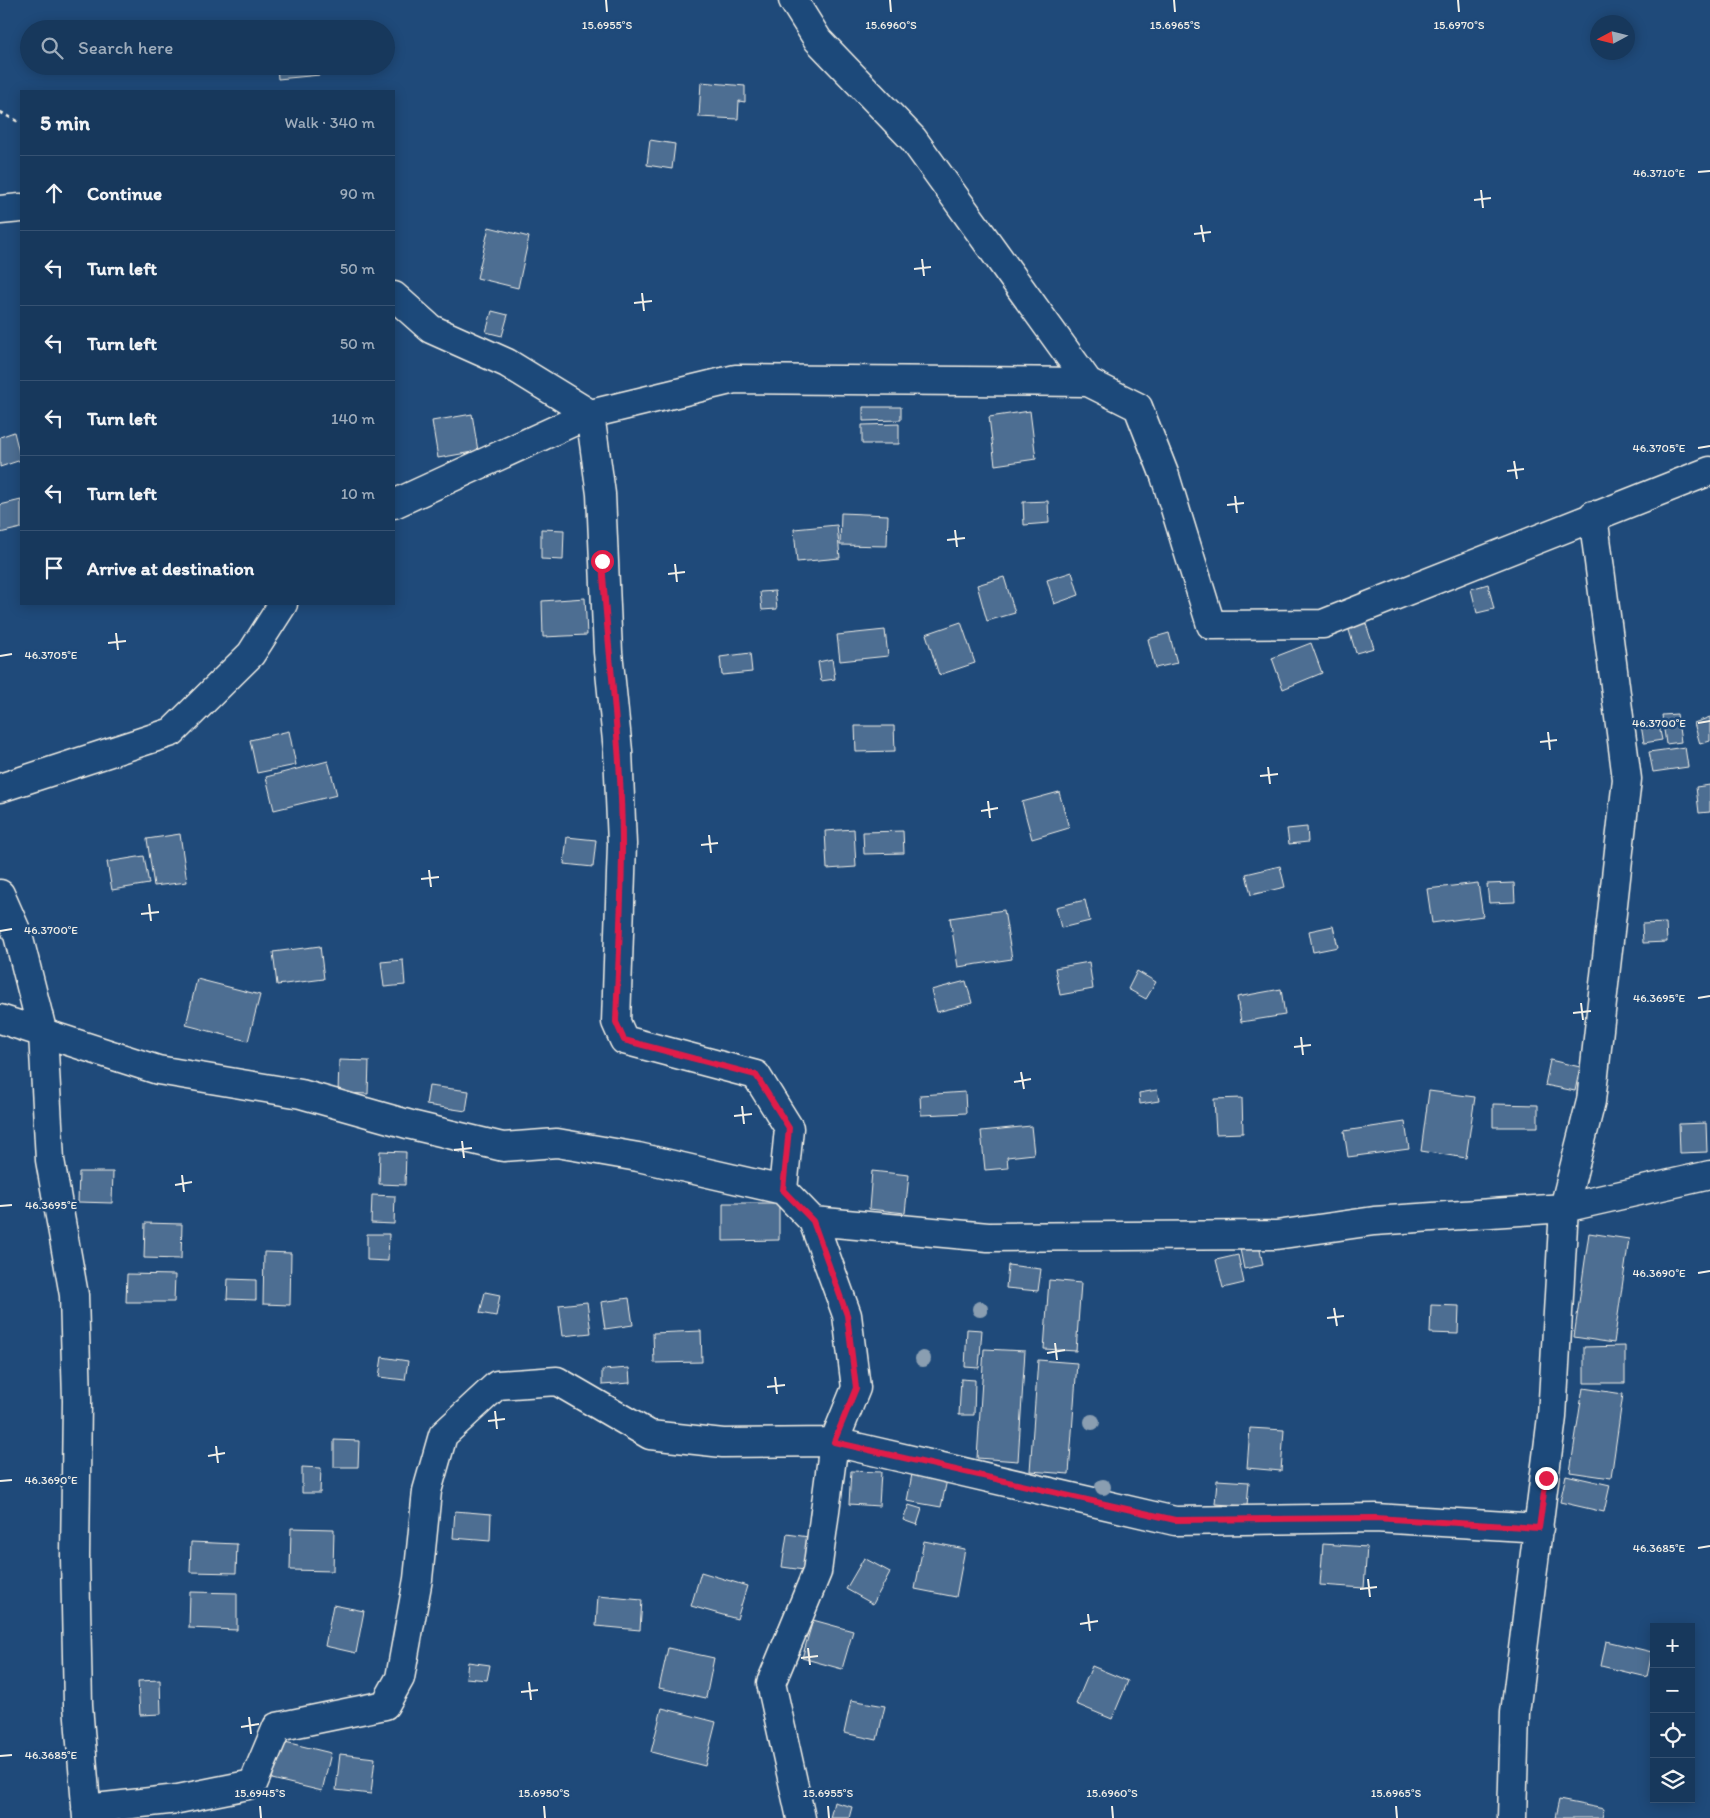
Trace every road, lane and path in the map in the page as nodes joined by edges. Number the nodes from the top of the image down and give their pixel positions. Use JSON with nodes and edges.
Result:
{"nodes":[{"id":1,"x":793,"y":0,"type":"edge"},
{"id":2,"x":0,"y":112,"type":"edge"},
{"id":3,"x":20,"y":122,"type":"edge"},
{"id":4,"x":20,"y":208,"type":"edge"},
{"id":5,"x":0,"y":210,"type":"edge"},
{"id":6,"x":395,"y":297,"type":"edge"},
{"id":7,"x":1088,"y":382,"type":"junction"},
{"id":8,"x":590,"y":414,"type":"junction"},
{"id":9,"x":1710,"y":471,"type":"edge"},
{"id":10,"x":395,"y":504,"type":"edge"},
{"id":11,"x":1593,"y":515,"type":"junction"},
{"id":12,"x":282,"y":605,"type":"edge"},
{"id":13,"x":0,"y":788,"type":"edge"},
{"id":14,"x":0,"y":894,"type":"edge"},
{"id":15,"x":0,"y":1019,"type":"edge"},
{"id":16,"x":43,"y":1034,"type":"junction"},
{"id":17,"x":1710,"y":1175,"type":"edge"},
{"id":18,"x":783,"y":1190,"type":"junction"},
{"id":19,"x":1564,"y":1208,"type":"junction"},
{"id":20,"x":813,"y":1221,"type":"junction"},
{"id":21,"x":834,"y":1442,"type":"junction"},
{"id":22,"x":1539,"y":1528,"type":"junction"},
{"id":23,"x":87,"y":1814,"type":"edge"},
{"id":24,"x":801,"y":1818,"type":"edge"},
{"id":25,"x":1512,"y":1818,"type":"edge"}],
"edges":[{"from":1,"to":7,"type":"street"},
{"from":2,"to":3,"type":"path"},
{"from":4,"to":5,"type":"street"},
{"from":6,"to":8,"type":"street"},
{"from":7,"to":8,"type":"street"},
{"from":7,"to":11,"type":"street"},
{"from":8,"to":10,"type":"street"},
{"from":8,"to":18,"type":"street"},
{"from":9,"to":11,"type":"street"},
{"from":11,"to":19,"type":"street"},
{"from":12,"to":13,"type":"street"},
{"from":14,"to":16,"type":"street"},
{"from":15,"to":16,"type":"street"},
{"from":16,"to":18,"type":"street"},
{"from":16,"to":23,"type":"street"},
{"from":17,"to":19,"type":"street"},
{"from":18,"to":20,"type":"street"},
{"from":19,"to":20,"type":"street"},
{"from":19,"to":22,"type":"street"},
{"from":20,"to":21,"type":"street"},
{"from":21,"to":22,"type":"street"},
{"from":21,"to":23,"type":"street"},
{"from":21,"to":24,"type":"street"},
{"from":22,"to":25,"type":"street"}]}
